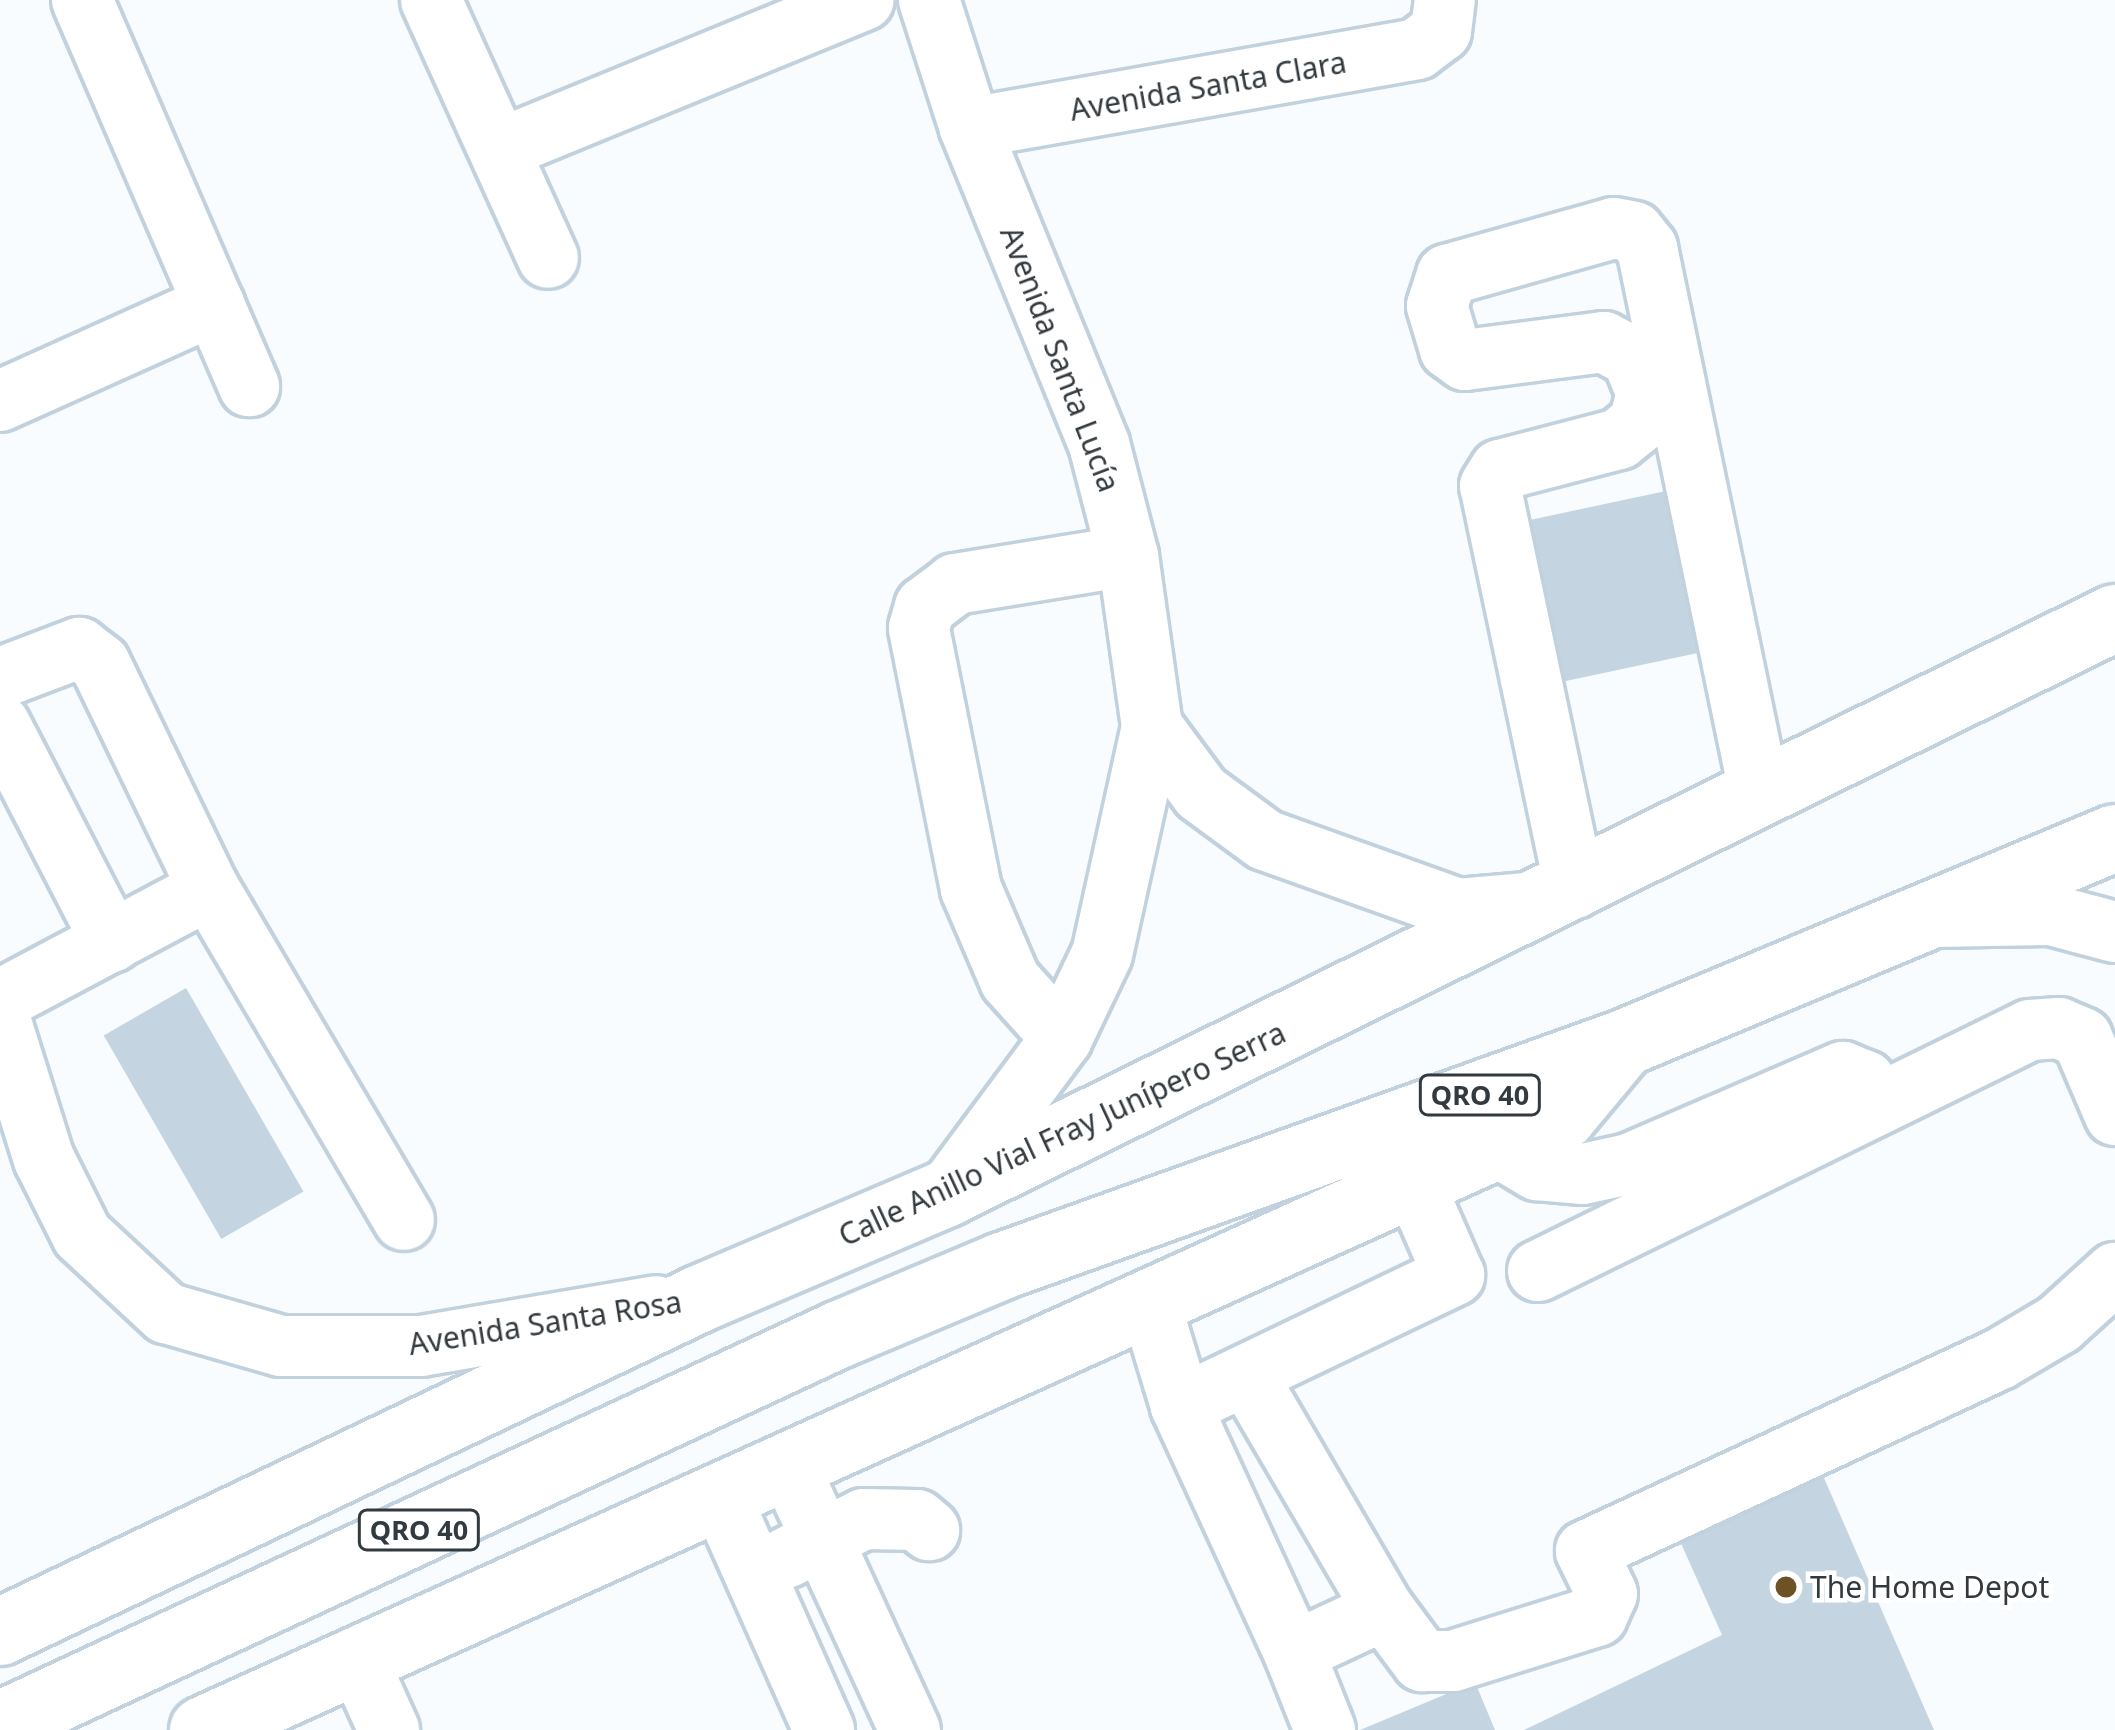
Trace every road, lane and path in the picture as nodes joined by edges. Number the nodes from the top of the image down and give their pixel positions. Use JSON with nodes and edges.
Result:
{"nodes":[{"id":1,"x":82,"y":0,"type":"edge"},
{"id":2,"x":431,"y":0,"type":"edge"},
{"id":3,"x":929,"y":0,"type":"edge"},
{"id":4,"x":856,"y":4,"type":"edge"},
{"id":5,"x":1443,"y":16,"type":"edge"},
{"id":6,"x":970,"y":128,"type":"junction"},
{"id":7,"x":500,"y":149,"type":"junction"},
{"id":8,"x":548,"y":258,"type":"dead end"},
{"id":9,"x":214,"y":305,"type":"junction"},
{"id":10,"x":249,"y":386,"type":"dead end"},
{"id":11,"x":0,"y":401,"type":"edge"},
{"id":12,"x":1128,"y":556,"type":"junction"},
{"id":13,"x":2115,"y":618,"type":"edge"},
{"id":14,"x":0,"y":678,"type":"edge"},
{"id":15,"x":0,"y":725,"type":"edge"},
{"id":16,"x":1152,"y":728,"type":"junction"},
{"id":17,"x":1760,"y":795,"type":"junction"},
{"id":18,"x":2115,"y":838,"type":"edge"},
{"id":19,"x":209,"y":889,"type":"junction"},
{"id":20,"x":1561,"y":894,"type":"junction"},
{"id":21,"x":1932,"y":917,"type":"junction"},
{"id":22,"x":2115,"y":932,"type":"edge"},
{"id":23,"x":112,"y":942,"type":"junction"},
{"id":24,"x":0,"y":1000,"type":"edge"},
{"id":25,"x":0,"y":1018,"type":"edge"},
{"id":26,"x":1062,"y":1037,"type":"junction"},
{"id":27,"x":1624,"y":1043,"type":"junction"},
{"id":28,"x":1876,"y":1102,"type":"junction"},
{"id":29,"x":2115,"y":1115,"type":"edge"},
{"id":30,"x":1497,"y":1146,"type":"junction"},
{"id":31,"x":1414,"y":1184,"type":"junction"},
{"id":32,"x":947,"y":1193,"type":"junction"},
{"id":33,"x":404,"y":1220,"type":"dead end"},
{"id":34,"x":1538,"y":1271,"type":"dead end"},
{"id":35,"x":2115,"y":1273,"type":"edge"},
{"id":36,"x":699,"y":1300,"type":"junction"},
{"id":37,"x":1150,"y":1303,"type":"junction"},
{"id":38,"x":1246,"y":1376,"type":"junction"},
{"id":39,"x":1181,"y":1406,"type":"junction"},
{"id":40,"x":788,"y":1465,"type":"junction"},
{"id":41,"x":720,"y":1496,"type":"junction"},
{"id":42,"x":929,"y":1530,"type":"dead end"},
{"id":43,"x":822,"y":1538,"type":"junction"},
{"id":44,"x":756,"y":1574,"type":"junction"},
{"id":45,"x":1384,"y":1610,"type":"junction"},
{"id":46,"x":0,"y":1632,"type":"edge"},
{"id":47,"x":1294,"y":1652,"type":"junction"},
{"id":48,"x":357,"y":1659,"type":"junction"},
{"id":49,"x":0,"y":1725,"type":"edge"},
{"id":50,"x":202,"y":1730,"type":"edge"},
{"id":51,"x":389,"y":1730,"type":"edge"},
{"id":52,"x":824,"y":1730,"type":"edge"},
{"id":53,"x":910,"y":1730,"type":"edge"},
{"id":54,"x":1325,"y":1730,"type":"edge"}],
"edges":[{"from":1,"to":9,"type":"street"},
{"from":2,"to":7,"type":"street"},
{"from":3,"to":6,"type":"street","name":"Avenida Santa Lucía"},
{"from":4,"to":7,"type":"street"},
{"from":5,"to":6,"type":"street","name":"Avenida Santa Clara"},
{"from":6,"to":12,"type":"street","name":"Avenida Santa Lucía"},
{"from":7,"to":8,"type":"street"},
{"from":9,"to":10,"type":"street"},
{"from":9,"to":11,"type":"street"},
{"from":12,"to":16,"type":"street","name":"Avenida Santa Lucía"},
{"from":12,"to":26,"type":"street"},
{"from":13,"to":17,"type":"highway","name":"Calle Anillo Vial Fray Junípero Serra","number":"QRO 40"},
{"from":14,"to":19,"type":"street"},
{"from":15,"to":23,"type":"street"},
{"from":16,"to":20,"type":"street","name":"Avenida Santa Lucía"},
{"from":16,"to":26,"type":"street","name":"Avenida Santa Lucía"},
{"from":17,"to":20,"type":"highway","name":"Calle Anillo Vial Fray Junípero Serra","number":"QRO 40"},
{"from":17,"to":20,"type":"street"},
{"from":18,"to":21,"type":"highway","number":"QRO 40"},
{"from":19,"to":23,"type":"street"},
{"from":19,"to":33,"type":"street"},
{"from":20,"to":32,"type":"highway","name":"Calle Anillo Vial Fray Junípero Serra","number":"QRO 40"},
{"from":21,"to":22,"type":"street"},
{"from":21,"to":27,"type":"highway","number":"QRO 40"},
{"from":23,"to":24,"type":"street"},
{"from":25,"to":36,"type":"street","name":"Avenida Santa Rosa"},
{"from":26,"to":32,"type":"street","name":"Avenida Santa Lucía"},
{"from":27,"to":30,"type":"highway"},
{"from":27,"to":49,"type":"highway","number":"QRO 40"},
{"from":28,"to":29,"type":"street"},
{"from":28,"to":30,"type":"street"},
{"from":28,"to":34,"type":"street"},
{"from":30,"to":31,"type":"highway"},
{"from":31,"to":37,"type":"highway"},
{"from":31,"to":38,"type":"street"},
{"from":32,"to":36,"type":"highway","name":"Calle Anillo Vial Fray Junípero Serra","number":"QRO 40"},
{"from":35,"to":45,"type":"street"},
{"from":36,"to":46,"type":"highway","name":"Calle Anillo Vial Fray Junípero Serra","number":"QRO 40"},
{"from":37,"to":39,"type":"street"},
{"from":37,"to":40,"type":"highway"},
{"from":38,"to":39,"type":"street"},
{"from":38,"to":45,"type":"street"},
{"from":39,"to":47,"type":"street"},
{"from":40,"to":41,"type":"highway"},
{"from":40,"to":43,"type":"street"},
{"from":41,"to":44,"type":"street"},
{"from":41,"to":48,"type":"highway"},
{"from":42,"to":43,"type":"street"},
{"from":43,"to":44,"type":"street"},
{"from":43,"to":53,"type":"street"},
{"from":44,"to":52,"type":"street"},
{"from":45,"to":47,"type":"street"},
{"from":47,"to":54,"type":"street"},
{"from":48,"to":50,"type":"highway"},
{"from":48,"to":51,"type":"street"}]}
